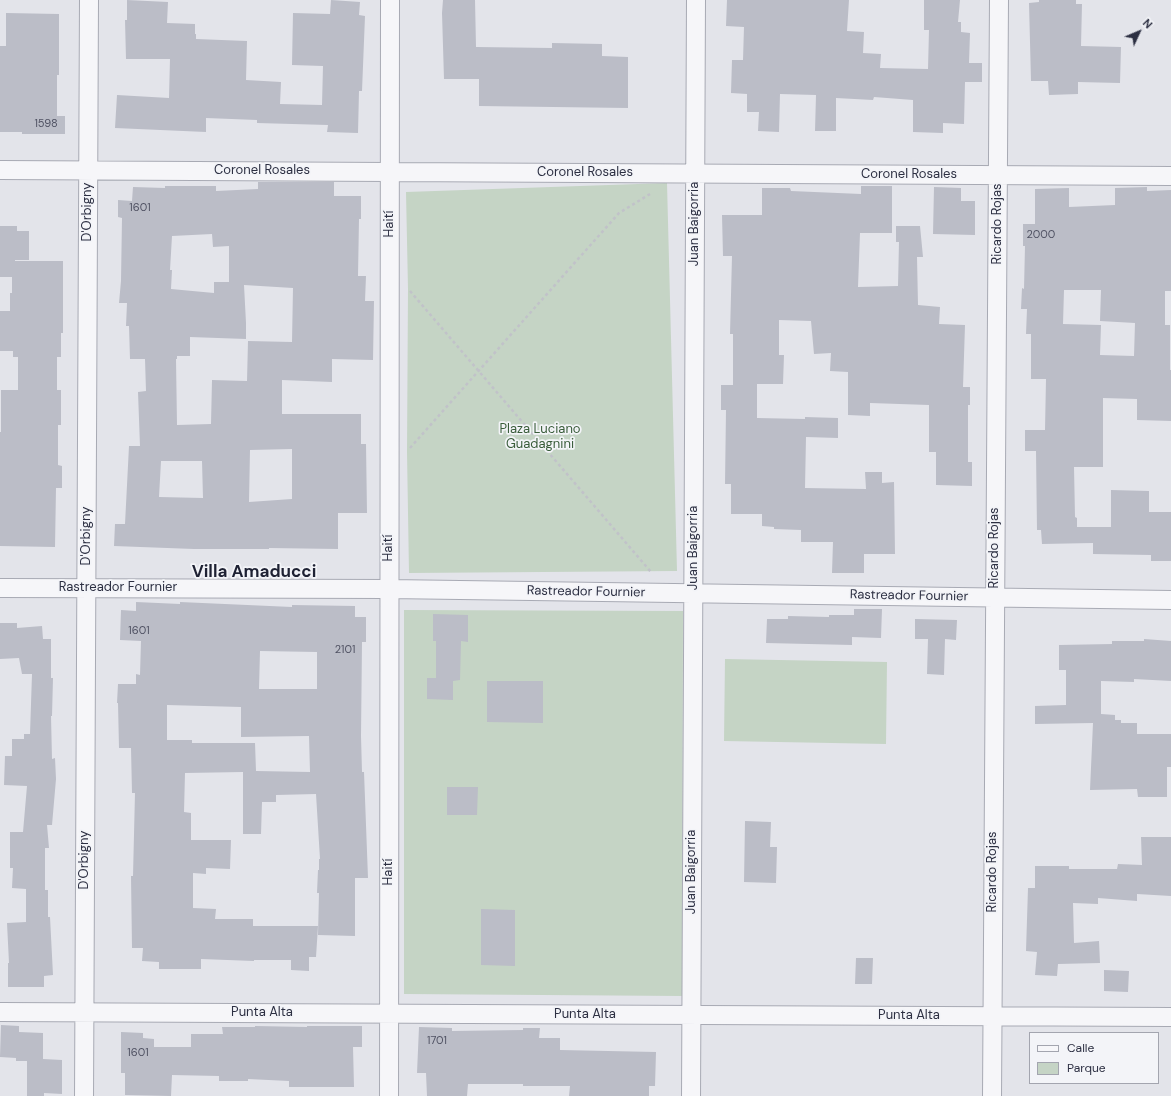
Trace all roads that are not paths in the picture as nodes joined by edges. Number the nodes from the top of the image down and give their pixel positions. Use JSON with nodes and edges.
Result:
{"nodes":[{"id":1,"x":89,"y":0,"type":"edge"},
{"id":2,"x":390,"y":0,"type":"edge"},
{"id":3,"x":696,"y":0,"type":"edge"},
{"id":4,"x":999,"y":0,"type":"edge"},
{"id":5,"x":0,"y":170,"type":"edge"},
{"id":6,"x":88,"y":170,"type":"junction"},
{"id":7,"x":390,"y":172,"type":"junction"},
{"id":8,"x":696,"y":174,"type":"junction"},
{"id":9,"x":998,"y":175,"type":"junction"},
{"id":10,"x":1171,"y":176,"type":"edge"},
{"id":11,"x":0,"y":588,"type":"edge"},
{"id":12,"x":86,"y":588,"type":"junction"},
{"id":13,"x":389,"y":589,"type":"junction"},
{"id":14,"x":694,"y":593,"type":"junction"},
{"id":15,"x":995,"y":598,"type":"junction"},
{"id":16,"x":1171,"y":600,"type":"edge"},
{"id":17,"x":0,"y":1012,"type":"edge"},
{"id":18,"x":84,"y":1013,"type":"junction"},
{"id":19,"x":388,"y":1014,"type":"junction"},
{"id":20,"x":692,"y":1015,"type":"junction"},
{"id":21,"x":992,"y":1016,"type":"junction"},
{"id":22,"x":1171,"y":1017,"type":"edge"},
{"id":23,"x":84,"y":1096,"type":"edge"},
{"id":24,"x":389,"y":1096,"type":"edge"},
{"id":25,"x":691,"y":1096,"type":"edge"},
{"id":26,"x":992,"y":1096,"type":"edge"}],
"edges":[{"from":1,"to":6,"type":"street","name":"D'Orbigny"},
{"from":2,"to":7,"type":"street","name":"Haití"},
{"from":3,"to":8,"type":"street","name":"Juan Baigorria"},
{"from":4,"to":9,"type":"street","name":"Ricardo Rojas"},
{"from":5,"to":6,"type":"street","name":"Coronel Rosales"},
{"from":6,"to":7,"type":"street","name":"Coronel Rosales"},
{"from":6,"to":12,"type":"street","name":"D'Orbigny"},
{"from":7,"to":8,"type":"street","name":"Coronel Rosales"},
{"from":7,"to":13,"type":"street","name":"Haití"},
{"from":8,"to":9,"type":"street","name":"Coronel Rosales"},
{"from":8,"to":14,"type":"street","name":"Juan Baigorria"},
{"from":9,"to":10,"type":"street","name":"Coronel Rosales"},
{"from":9,"to":15,"type":"street","name":"Ricardo Rojas"},
{"from":11,"to":12,"type":"street","name":"Rastreador Fournier"},
{"from":12,"to":13,"type":"street","name":"Rastreador Fournier"},
{"from":12,"to":18,"type":"street","name":"D'Orbigny"},
{"from":13,"to":14,"type":"street","name":"Rastreador Fournier"},
{"from":13,"to":19,"type":"street","name":"Haití"},
{"from":14,"to":15,"type":"street","name":"Rastreador Fournier"},
{"from":14,"to":20,"type":"street","name":"Juan Baigorria"},
{"from":15,"to":16,"type":"street","name":"Rastreador Fournier"},
{"from":15,"to":21,"type":"street","name":"Ricardo Rojas"},
{"from":17,"to":18,"type":"street","name":"Punta Alta"},
{"from":18,"to":19,"type":"street","name":"Punta Alta"},
{"from":18,"to":23,"type":"street","name":"D'Orbigny"},
{"from":19,"to":20,"type":"street","name":"Punta Alta"},
{"from":19,"to":24,"type":"street","name":"Haití"},
{"from":20,"to":21,"type":"street","name":"Punta Alta"},
{"from":20,"to":25,"type":"street","name":"Juan Baigorria"},
{"from":21,"to":22,"type":"street","name":"Punta Alta"},
{"from":21,"to":26,"type":"street","name":"Ricardo Rojas"}]}
